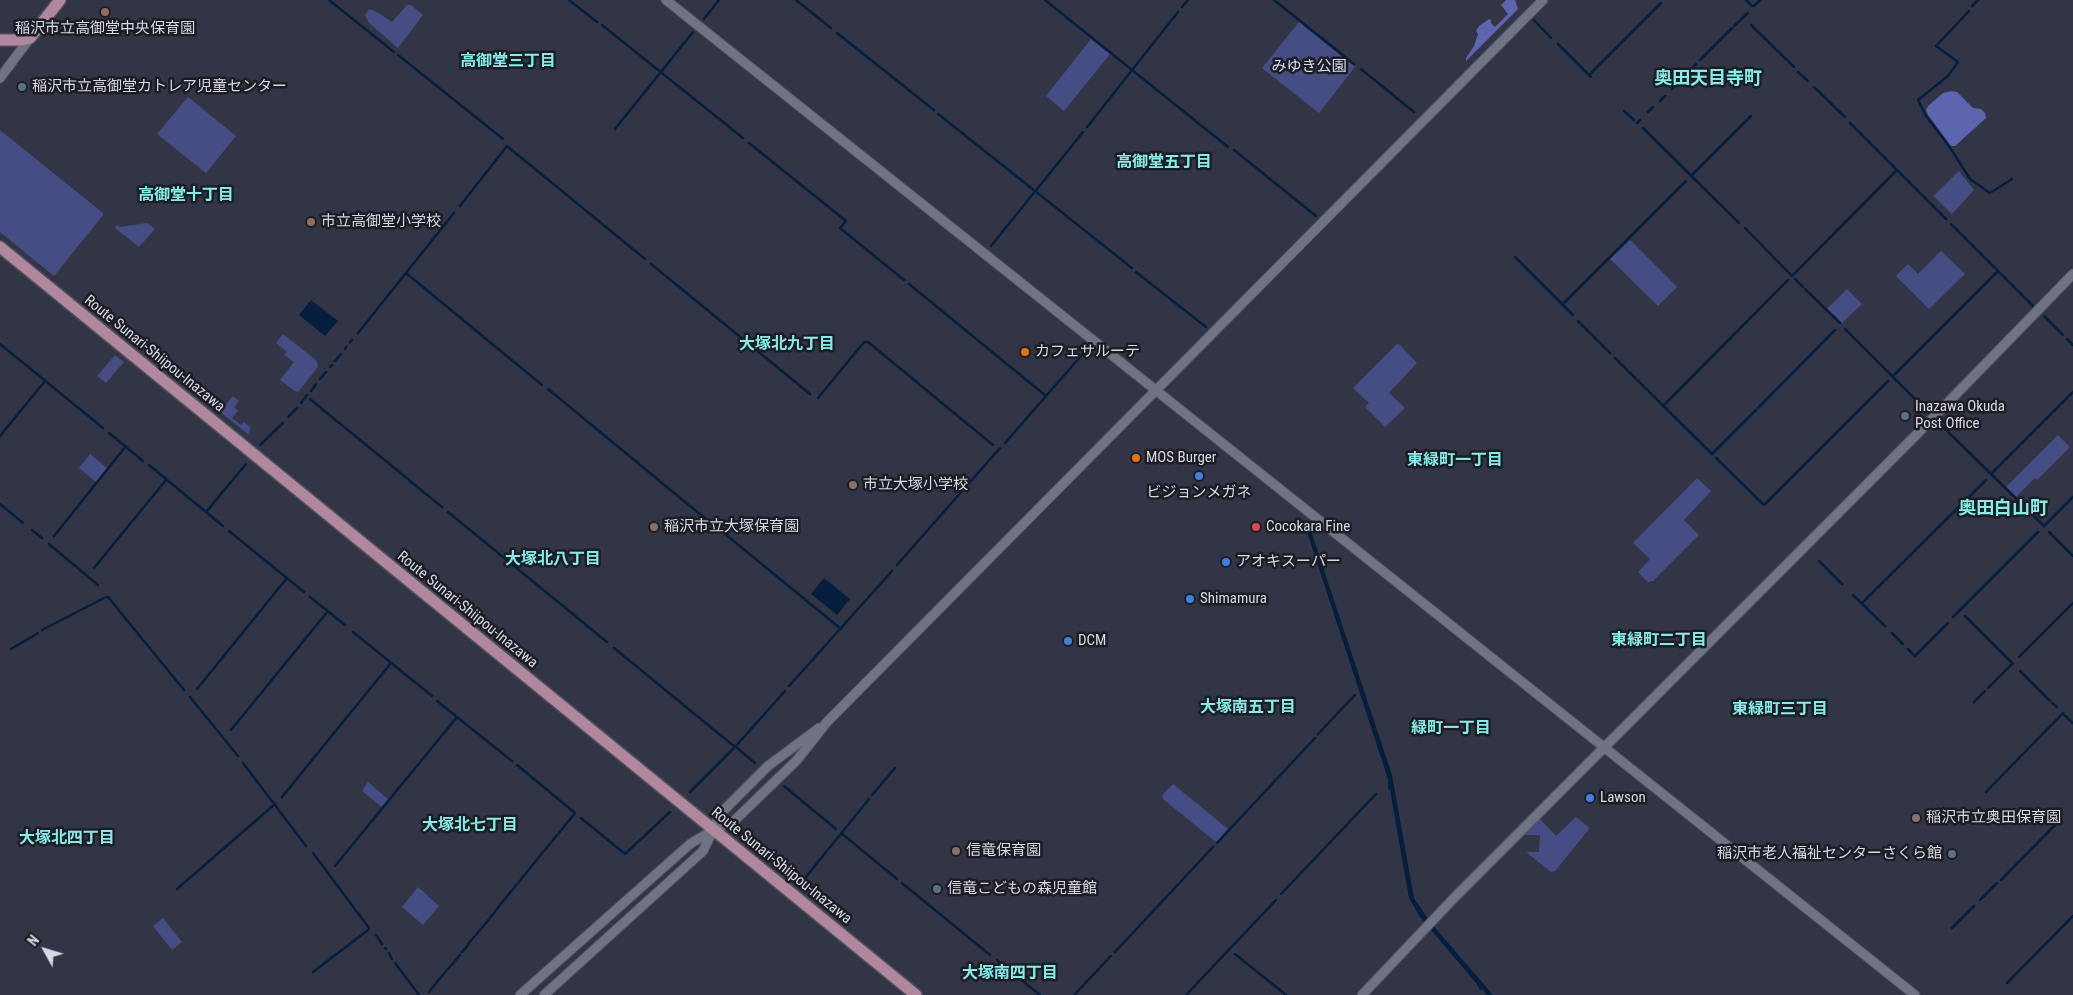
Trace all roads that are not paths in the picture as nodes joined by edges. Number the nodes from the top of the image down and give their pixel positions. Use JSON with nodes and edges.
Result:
{"nodes":[{"id":1,"x":60,"y":0,"type":"edge"},
{"id":2,"x":666,"y":0,"type":"edge"},
{"id":3,"x":1543,"y":0,"type":"edge"},
{"id":4,"x":30,"y":38,"type":"junction"},
{"id":5,"x":0,"y":40,"type":"edge"},
{"id":6,"x":0,"y":78,"type":"edge"},
{"id":7,"x":0,"y":247,"type":"edge"},
{"id":8,"x":2073,"y":274,"type":"edge"},
{"id":9,"x":1156,"y":390,"type":"junction"},
{"id":10,"x":827,"y":722,"type":"junction"},
{"id":11,"x":1604,"y":746,"type":"junction"},
{"id":12,"x":713,"y":830,"type":"junction"},
{"id":13,"x":520,"y":995,"type":"edge"},
{"id":14,"x":544,"y":995,"type":"edge"},
{"id":15,"x":916,"y":995,"type":"edge"},
{"id":16,"x":1362,"y":995,"type":"edge"},
{"id":17,"x":1915,"y":995,"type":"edge"}],
"edges":[{"from":1,"to":4,"type":"main road"},
{"from":2,"to":9,"type":"street"},
{"from":3,"to":9,"type":"street"},
{"from":4,"to":5,"type":"main road"},
{"from":4,"to":6,"type":"street"},
{"from":7,"to":12,"type":"main road","name":"Route Sunari-Shiipou-Inazawa"},
{"from":8,"to":11,"type":"street"},
{"from":9,"to":10,"type":"street"},
{"from":9,"to":11,"type":"street"},
{"from":10,"to":12,"type":"street"},
{"from":10,"to":12,"type":"street"},
{"from":11,"to":16,"type":"street"},
{"from":11,"to":17,"type":"street"},
{"from":12,"to":13,"type":"street"},
{"from":12,"to":14,"type":"street"},
{"from":12,"to":15,"type":"main road","name":"Route Sunari-Shiipou-Inazawa"}]}
